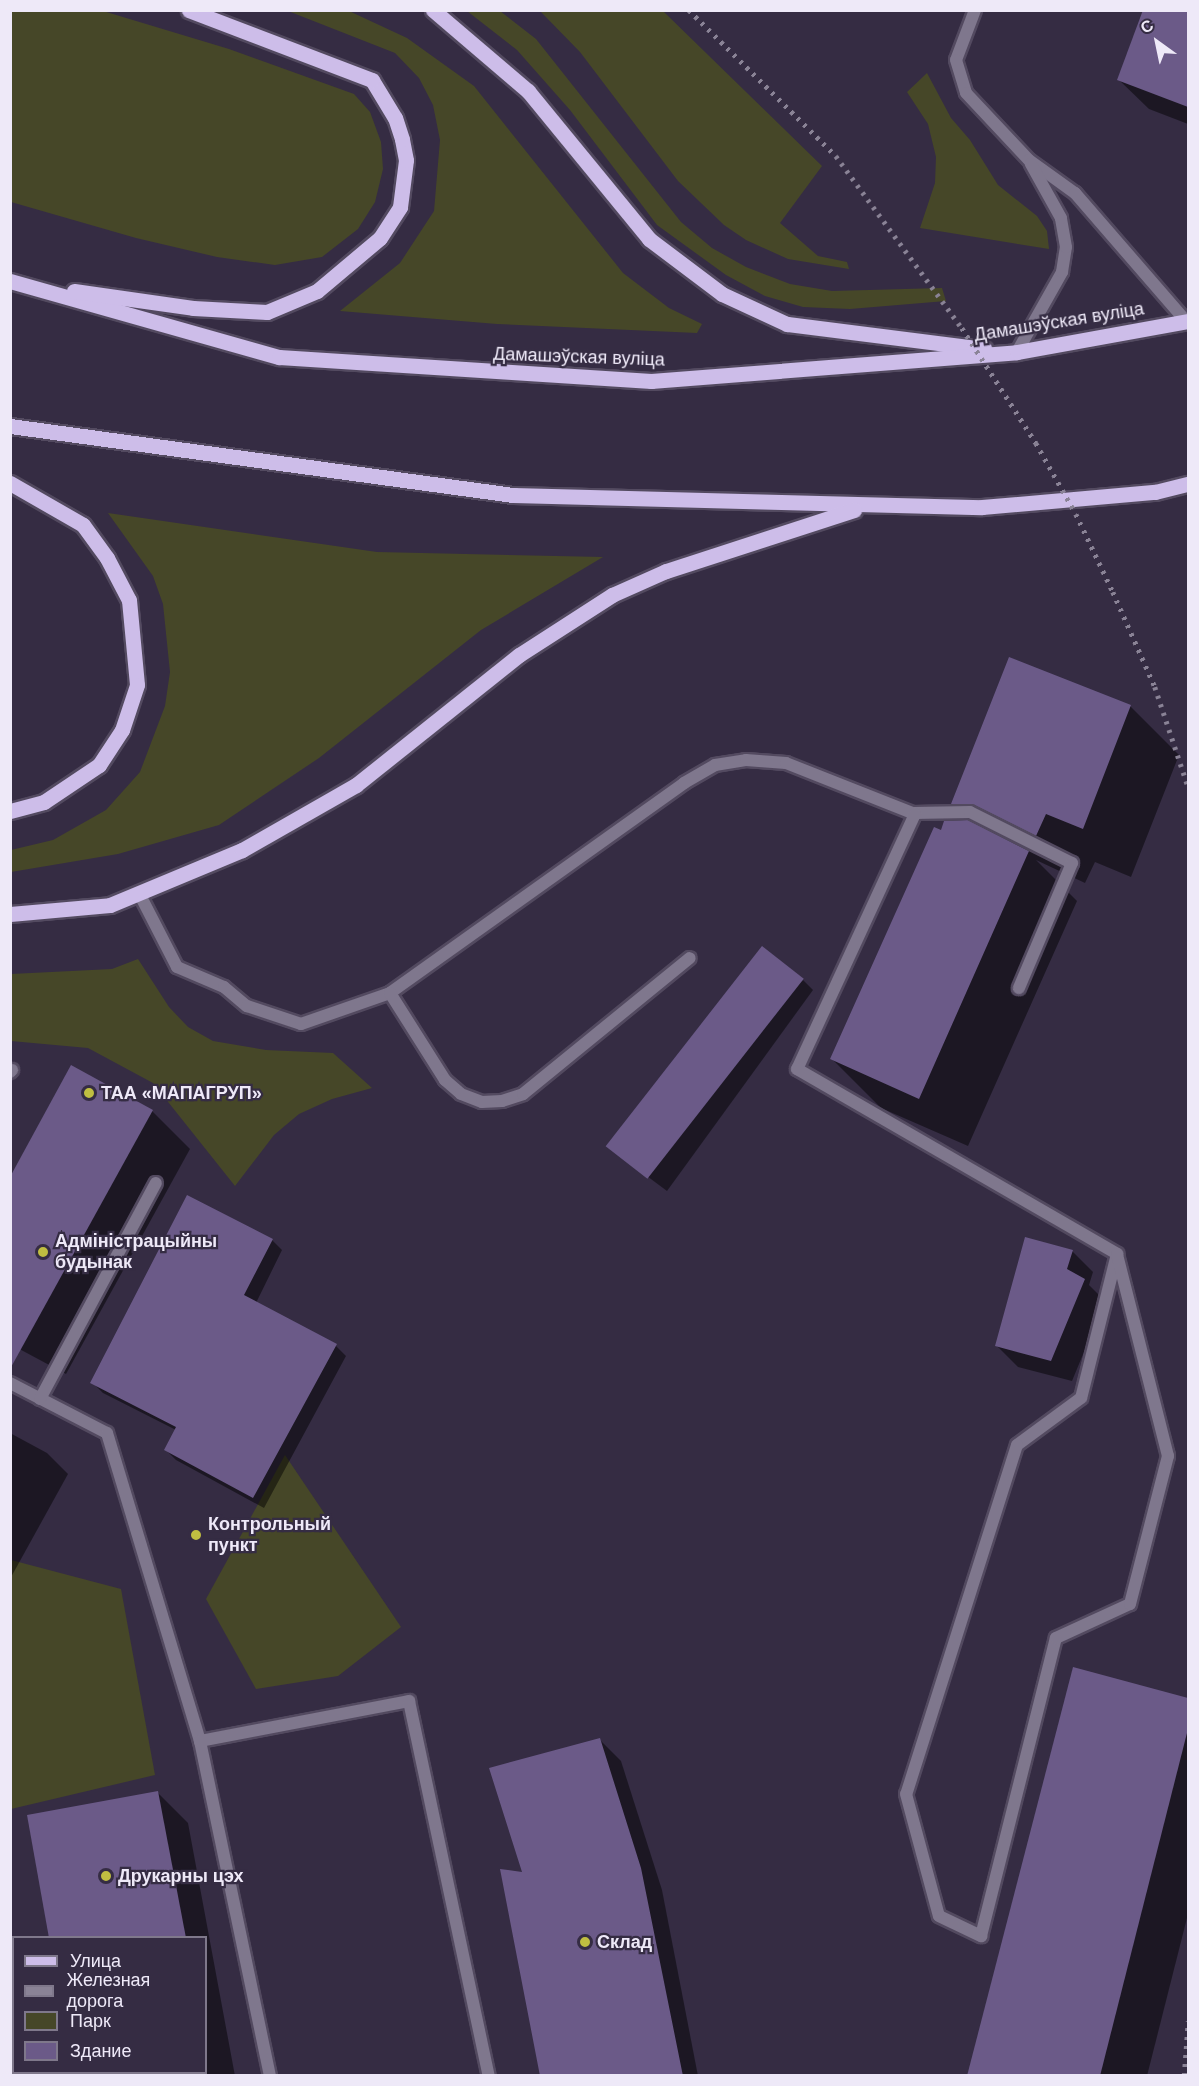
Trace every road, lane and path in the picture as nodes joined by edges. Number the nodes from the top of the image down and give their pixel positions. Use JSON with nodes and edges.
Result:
{"nodes":[{"id":1,"x":189,"y":10,"type":"edge"},
{"id":2,"x":433,"y":10,"type":"edge"},
{"id":3,"x":975,"y":10,"type":"edge"},
{"id":4,"x":1029,"y":160,"type":"junction"},
{"id":5,"x":14,"y":282,"type":"edge"},
{"id":6,"x":1187,"y":321,"type":"edge"},
{"id":7,"x":1017,"y":352,"type":"junction"},
{"id":8,"x":10,"y":426,"type":"edge"},
{"id":9,"x":10,"y":483,"type":"edge"},
{"id":10,"x":1188,"y":484,"type":"edge"},
{"id":11,"x":865,"y":506,"type":"junction"},
{"id":12,"x":10,"y":811,"type":"edge"},
{"id":13,"x":913,"y":813,"type":"junction"},
{"id":14,"x":140,"y":895,"type":"junction"},
{"id":15,"x":10,"y":914,"type":"edge"},
{"id":16,"x":690,"y":958,"type":"dead end"},
{"id":17,"x":1019,"y":988,"type":"dead end"},
{"id":18,"x":390,"y":993,"type":"junction"},
{"id":19,"x":156,"y":1183,"type":"dead end"},
{"id":20,"x":1117,"y":1254,"type":"junction"},
{"id":21,"x":10,"y":1383,"type":"edge"},
{"id":22,"x":40,"y":1399,"type":"junction"},
{"id":23,"x":200,"y":1741,"type":"junction"},
{"id":24,"x":270,"y":2076,"type":"edge"},
{"id":25,"x":489,"y":2076,"type":"edge"}],
"edges":[{"from":1,"to":5,"type":"main road"},
{"from":2,"to":7,"type":"main road"},
{"from":3,"to":4,"type":"lane"},
{"from":4,"to":6,"type":"lane"},
{"from":4,"to":7,"type":"lane"},
{"from":5,"to":7,"type":"main road","name":"Дамашэўская вуліца"},
{"from":6,"to":7,"type":"main road","name":"Дамашэўская вуліца"},
{"from":8,"to":11,"type":"main road"},
{"from":9,"to":12,"type":"main road"},
{"from":10,"to":11,"type":"main road"},
{"from":11,"to":14,"type":"main road"},
{"from":13,"to":17,"type":"lane"},
{"from":13,"to":18,"type":"lane"},
{"from":13,"to":20,"type":"lane"},
{"from":14,"to":15,"type":"main road"},
{"from":14,"to":18,"type":"lane"},
{"from":16,"to":18,"type":"lane"},
{"from":19,"to":22,"type":"lane"},
{"from":20,"to":20,"type":"lane"},
{"from":21,"to":22,"type":"lane"},
{"from":22,"to":23,"type":"lane"},
{"from":23,"to":24,"type":"lane"},
{"from":23,"to":25,"type":"lane"}]}
